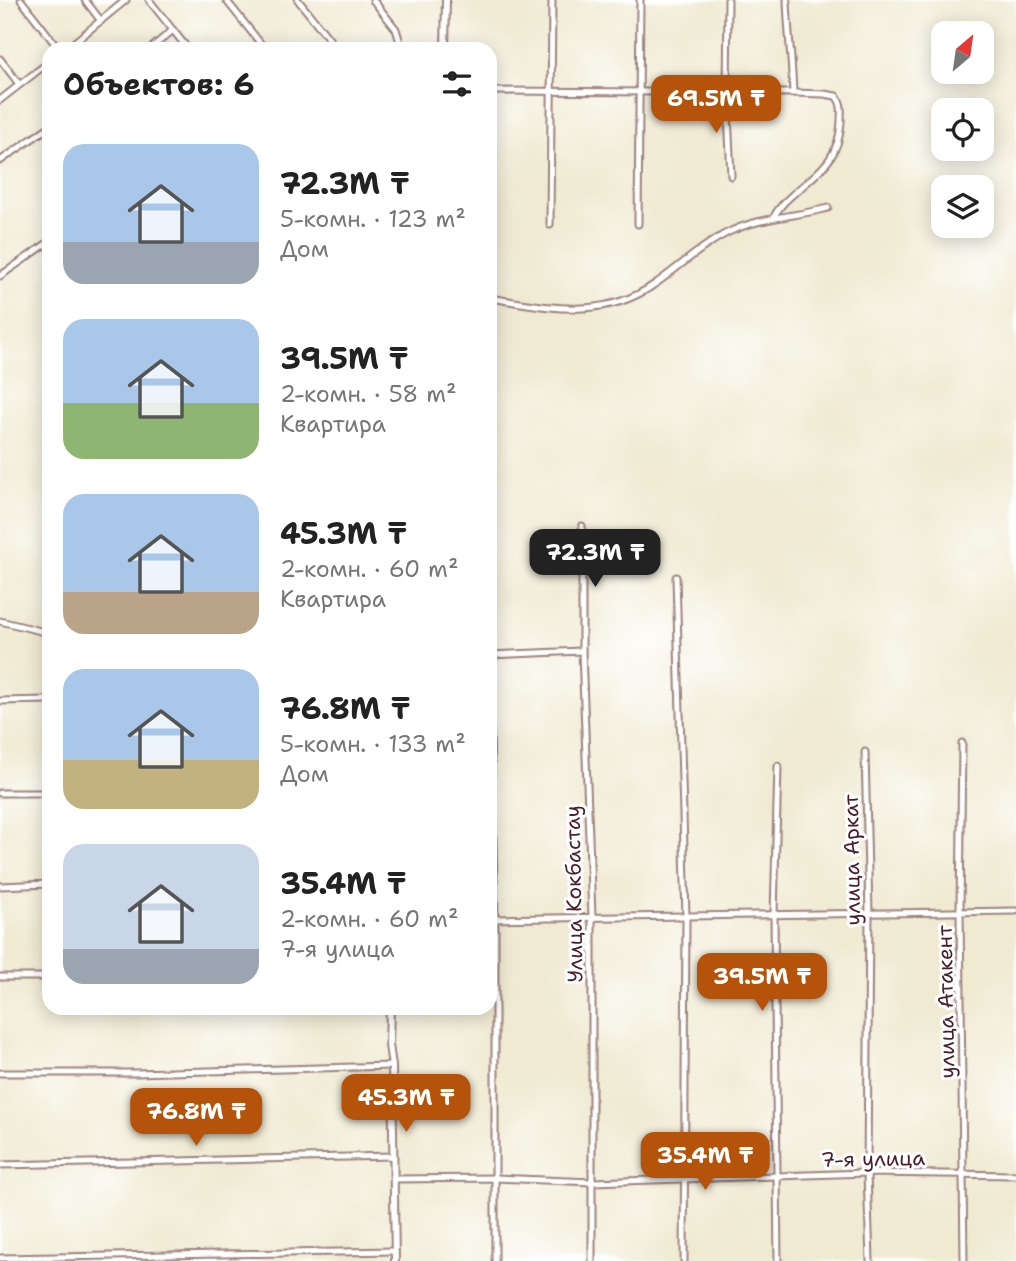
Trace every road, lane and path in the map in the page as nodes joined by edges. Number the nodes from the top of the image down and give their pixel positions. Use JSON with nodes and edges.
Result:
{"nodes":[{"id":1,"x":21,"y":0,"type":"edge"},
{"id":2,"x":85,"y":0,"type":"edge"},
{"id":3,"x":127,"y":0,"type":"edge"},
{"id":4,"x":149,"y":0,"type":"edge"},
{"id":5,"x":226,"y":0,"type":"edge"},
{"id":6,"x":298,"y":0,"type":"edge"},
{"id":7,"x":373,"y":0,"type":"edge"},
{"id":8,"x":446,"y":0,"type":"edge"},
{"id":9,"x":552,"y":0,"type":"edge"},
{"id":10,"x":640,"y":0,"type":"edge"},
{"id":11,"x":728,"y":0,"type":"edge"},
{"id":12,"x":786,"y":0,"type":"edge"},
{"id":13,"x":101,"y":21,"type":"junction"},
{"id":14,"x":173,"y":30,"type":"junction"},
{"id":15,"x":54,"y":42,"type":"edge"},
{"id":16,"x":75,"y":42,"type":"edge"},
{"id":17,"x":158,"y":42,"type":"edge"},
{"id":18,"x":182,"y":42,"type":"edge"},
{"id":19,"x":259,"y":42,"type":"edge"},
{"id":20,"x":331,"y":42,"type":"edge"},
{"id":21,"x":399,"y":42,"type":"edge"},
{"id":22,"x":445,"y":42,"type":"edge"},
{"id":23,"x":0,"y":59,"type":"edge"},
{"id":24,"x":42,"y":67,"type":"edge"},
{"id":25,"x":19,"y":85,"type":"junction"},
{"id":26,"x":497,"y":91,"type":"edge"},
{"id":27,"x":550,"y":92,"type":"junction"},
{"id":28,"x":641,"y":93,"type":"junction"},
{"id":29,"x":727,"y":93,"type":"junction"},
{"id":30,"x":793,"y":93,"type":"junction"},
{"id":31,"x":0,"y":100,"type":"edge"},
{"id":32,"x":42,"y":132,"type":"edge"},
{"id":33,"x":0,"y":160,"type":"edge"},
{"id":34,"x":731,"y":176,"type":"dead end"},
{"id":35,"x":828,"y":208,"type":"dead end"},
{"id":36,"x":774,"y":217,"type":"junction"},
{"id":37,"x":638,"y":224,"type":"dead end"},
{"id":38,"x":550,"y":225,"type":"dead end"},
{"id":39,"x":42,"y":247,"type":"edge"},
{"id":40,"x":0,"y":276,"type":"edge"},
{"id":41,"x":497,"y":299,"type":"edge"},
{"id":42,"x":582,"y":526,"type":"dead end"},
{"id":43,"x":676,"y":577,"type":"dead end"},
{"id":44,"x":0,"y":621,"type":"edge"},
{"id":45,"x":42,"y":631,"type":"edge"},
{"id":46,"x":582,"y":651,"type":"junction"},
{"id":47,"x":497,"y":655,"type":"edge"},
{"id":48,"x":42,"y":700,"type":"edge"},
{"id":49,"x":0,"y":701,"type":"edge"},
{"id":50,"x":962,"y":743,"type":"dead end"},
{"id":51,"x":866,"y":752,"type":"dead end"},
{"id":52,"x":778,"y":766,"type":"dead end"},
{"id":53,"x":0,"y":793,"type":"edge"},
{"id":54,"x":42,"y":793,"type":"edge"},
{"id":55,"x":42,"y":884,"type":"edge"},
{"id":56,"x":0,"y":886,"type":"edge"},
{"id":57,"x":960,"y":911,"type":"junction"},
{"id":58,"x":869,"y":912,"type":"junction"},
{"id":59,"x":1016,"y":912,"type":"edge"},
{"id":60,"x":775,"y":914,"type":"junction"},
{"id":61,"x":686,"y":916,"type":"junction"},
{"id":62,"x":592,"y":917,"type":"junction"},
{"id":63,"x":497,"y":919,"type":"edge"},
{"id":64,"x":42,"y":976,"type":"edge"},
{"id":65,"x":0,"y":977,"type":"edge"},
{"id":66,"x":390,"y":1015,"type":"edge"},
{"id":67,"x":494,"y":1015,"type":"edge"},
{"id":68,"x":392,"y":1066,"type":"junction"},
{"id":69,"x":0,"y":1073,"type":"edge"},
{"id":70,"x":393,"y":1156,"type":"junction"},
{"id":71,"x":0,"y":1165,"type":"edge"},
{"id":72,"x":867,"y":1173,"type":"junction"},
{"id":73,"x":964,"y":1174,"type":"junction"},
{"id":74,"x":1016,"y":1175,"type":"edge"},
{"id":75,"x":777,"y":1176,"type":"junction"},
{"id":76,"x":495,"y":1178,"type":"junction"},
{"id":77,"x":394,"y":1179,"type":"junction"},
{"id":78,"x":685,"y":1179,"type":"junction"},
{"id":79,"x":593,"y":1182,"type":"junction"},
{"id":80,"x":394,"y":1251,"type":"junction"},
{"id":81,"x":0,"y":1258,"type":"edge"},
{"id":82,"x":395,"y":1261,"type":"edge"},
{"id":83,"x":495,"y":1261,"type":"edge"},
{"id":84,"x":592,"y":1261,"type":"edge"},
{"id":85,"x":684,"y":1261,"type":"edge"},
{"id":86,"x":778,"y":1261,"type":"edge"},
{"id":87,"x":870,"y":1261,"type":"edge"},
{"id":88,"x":964,"y":1261,"type":"edge"}],
"edges":[{"from":1,"to":15,"type":"street"},
{"from":2,"to":13,"type":"street"},
{"from":3,"to":13,"type":"street"},
{"from":4,"to":14,"type":"street"},
{"from":5,"to":19,"type":"street"},
{"from":6,"to":20,"type":"street"},
{"from":7,"to":21,"type":"street"},
{"from":8,"to":22,"type":"street"},
{"from":9,"to":27,"type":"street"},
{"from":10,"to":28,"type":"street"},
{"from":11,"to":29,"type":"street"},
{"from":12,"to":30,"type":"street"},
{"from":13,"to":16,"type":"street"},
{"from":14,"to":17,"type":"street"},
{"from":14,"to":18,"type":"street"},
{"from":23,"to":25,"type":"street"},
{"from":24,"to":25,"type":"street"},
{"from":25,"to":31,"type":"street"},
{"from":26,"to":27,"type":"street"},
{"from":27,"to":28,"type":"street"},
{"from":27,"to":38,"type":"street"},
{"from":28,"to":29,"type":"street"},
{"from":28,"to":37,"type":"street"},
{"from":29,"to":30,"type":"street"},
{"from":29,"to":34,"type":"street"},
{"from":30,"to":36,"type":"street"},
{"from":32,"to":33,"type":"street"},
{"from":35,"to":36,"type":"street"},
{"from":36,"to":41,"type":"street"},
{"from":39,"to":40,"type":"street"},
{"from":42,"to":46,"type":"street","name":"Улица Кокбастау"},
{"from":43,"to":61,"type":"street"},
{"from":44,"to":45,"type":"street"},
{"from":46,"to":47,"type":"street"},
{"from":46,"to":62,"type":"street","name":"Улица Кокбастау"},
{"from":48,"to":49,"type":"street"},
{"from":50,"to":57,"type":"street","name":"улица Атакент"},
{"from":51,"to":58,"type":"street","name":"улица Аркат"},
{"from":52,"to":60,"type":"street"},
{"from":53,"to":54,"type":"street"},
{"from":55,"to":56,"type":"street"},
{"from":57,"to":58,"type":"street"},
{"from":57,"to":59,"type":"street"},
{"from":57,"to":73,"type":"street","name":"улица Атакент"},
{"from":58,"to":60,"type":"street"},
{"from":58,"to":72,"type":"street","name":"улица Аркат"},
{"from":60,"to":61,"type":"street"},
{"from":60,"to":75,"type":"street"},
{"from":61,"to":62,"type":"street"},
{"from":61,"to":78,"type":"street"},
{"from":62,"to":63,"type":"street"},
{"from":62,"to":79,"type":"street","name":"Улица Кокбастау"},
{"from":64,"to":65,"type":"street"},
{"from":66,"to":68,"type":"street"},
{"from":67,"to":76,"type":"street"},
{"from":68,"to":69,"type":"street"},
{"from":68,"to":70,"type":"street"},
{"from":70,"to":71,"type":"street"},
{"from":70,"to":77,"type":"street"},
{"from":72,"to":73,"type":"street","name":"7-я улица"},
{"from":72,"to":75,"type":"street","name":"7-я улица"},
{"from":72,"to":87,"type":"street","name":"улица Аркат"},
{"from":73,"to":74,"type":"street","name":"7-я улица"},
{"from":73,"to":88,"type":"street","name":"улица Атакент"},
{"from":75,"to":78,"type":"street","name":"7-я улица"},
{"from":75,"to":86,"type":"street"},
{"from":76,"to":77,"type":"street","name":"7-я улица"},
{"from":76,"to":79,"type":"street","name":"7-я улица"},
{"from":76,"to":83,"type":"street"},
{"from":77,"to":80,"type":"street"},
{"from":78,"to":79,"type":"street","name":"7-я улица"},
{"from":78,"to":85,"type":"street"},
{"from":79,"to":84,"type":"street","name":"Улица Кокбастау"},
{"from":80,"to":81,"type":"street"},
{"from":80,"to":82,"type":"street"}]}
